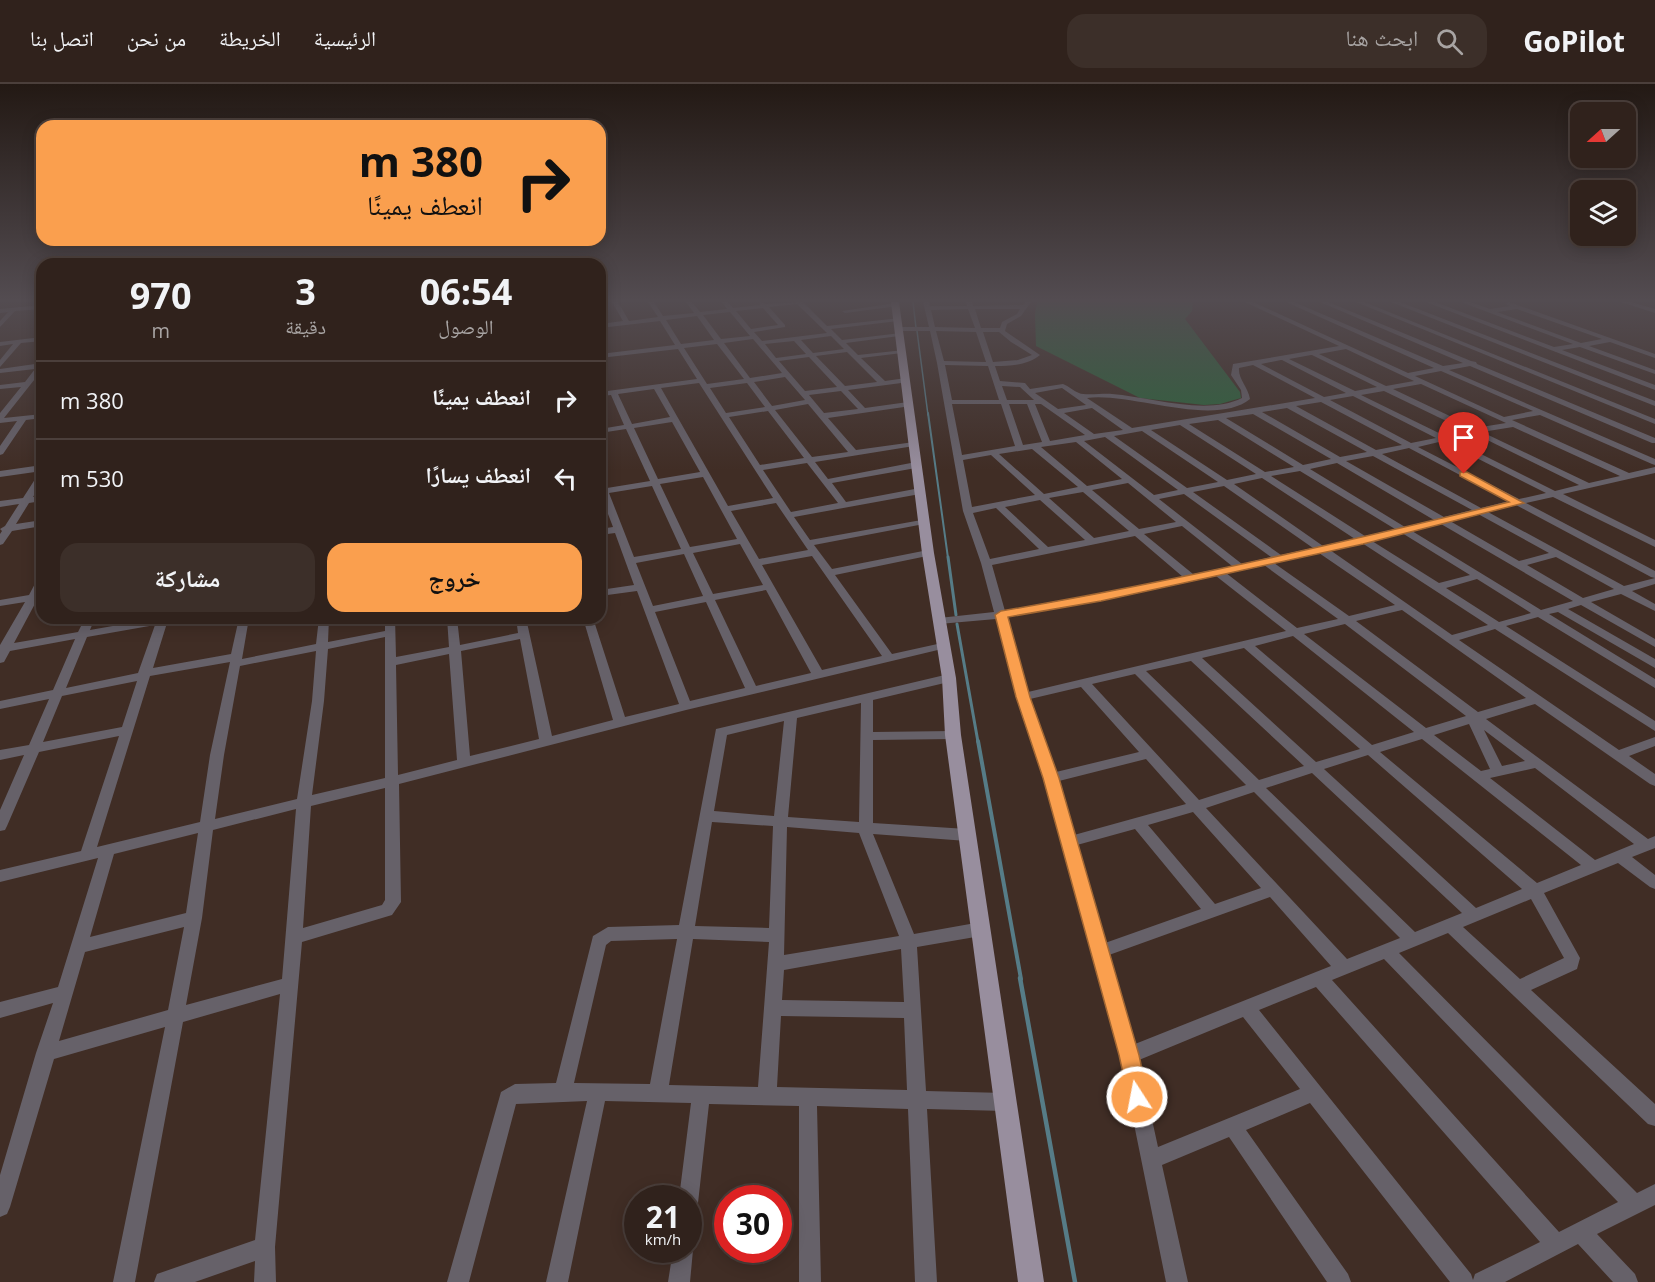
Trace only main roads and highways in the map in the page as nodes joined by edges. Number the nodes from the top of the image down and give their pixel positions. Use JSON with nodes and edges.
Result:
{"nodes":[{"id":1,"x":903,"y":358,"type":"edge"},
{"id":2,"x":1031,"y":1282,"type":"edge"}],
"edges":[{"from":1,"to":2,"type":"main road"}]}
